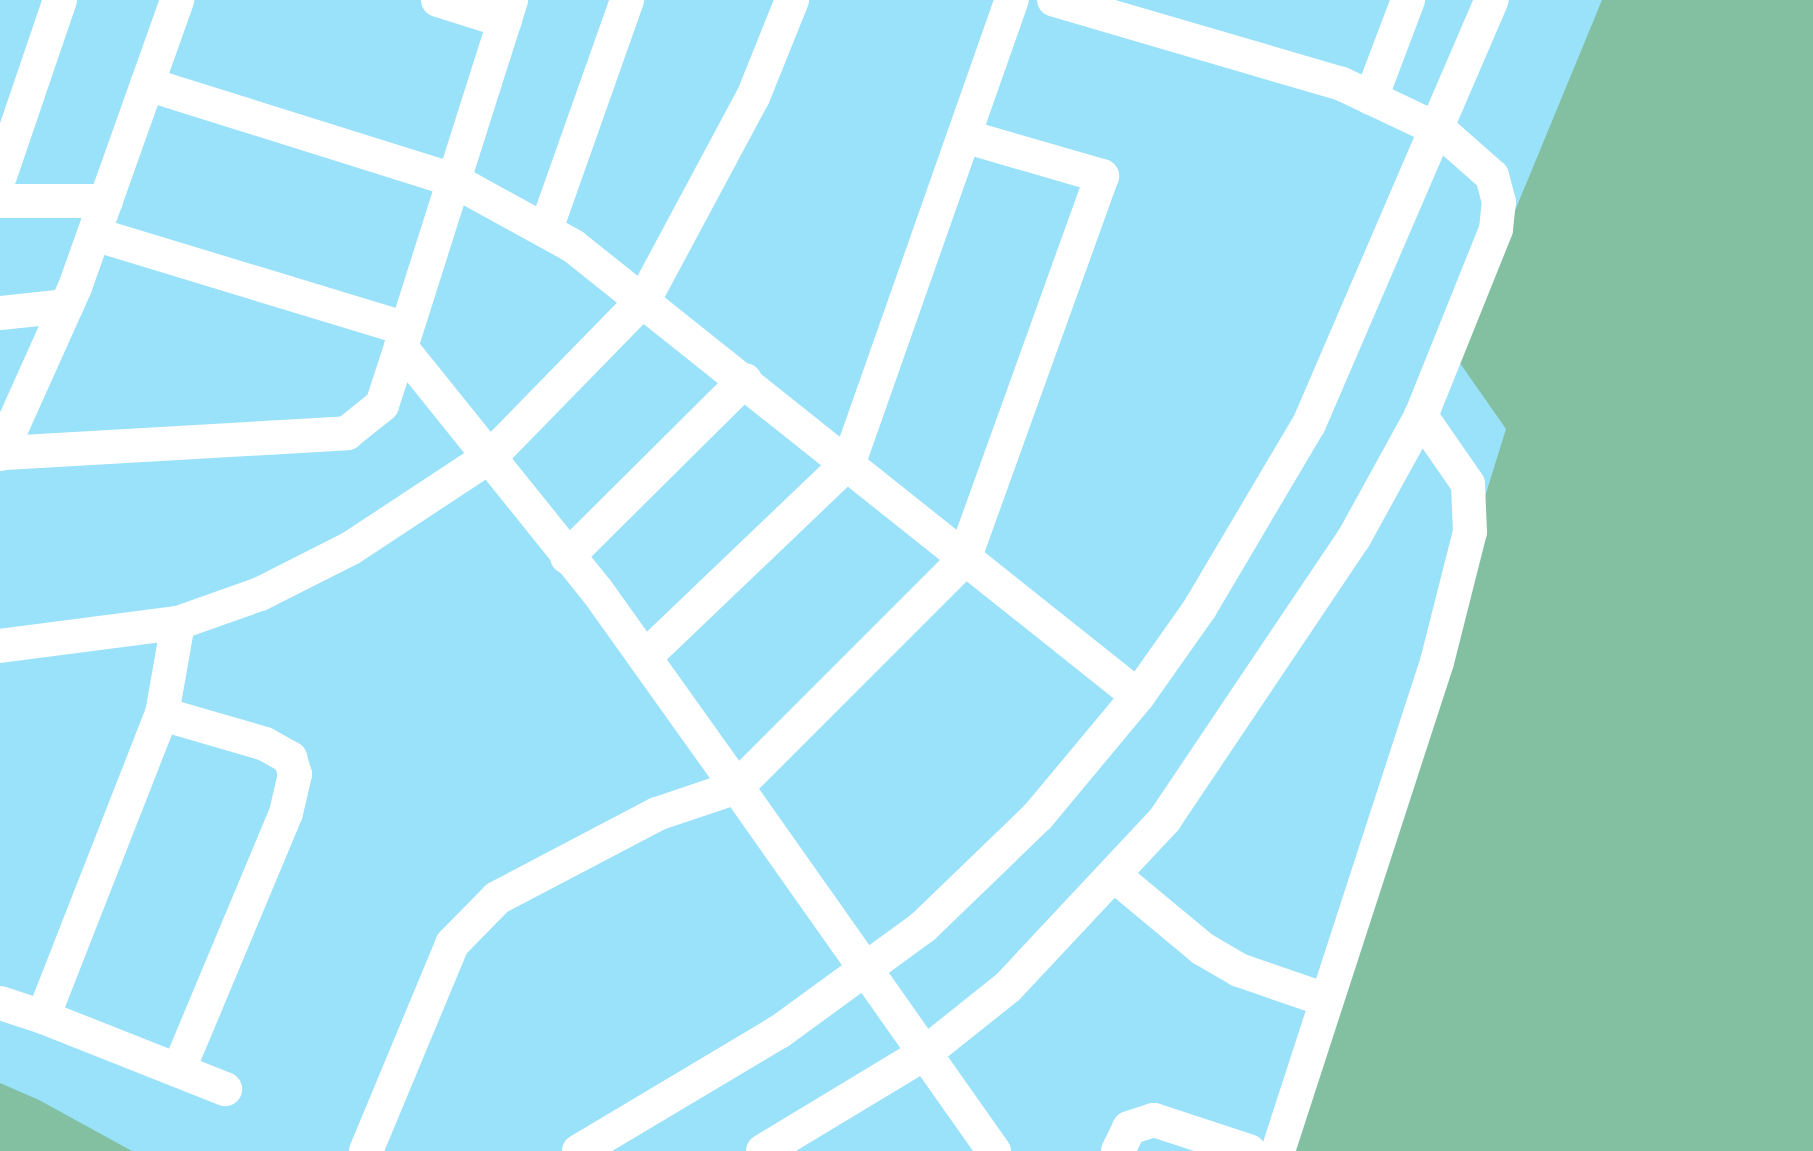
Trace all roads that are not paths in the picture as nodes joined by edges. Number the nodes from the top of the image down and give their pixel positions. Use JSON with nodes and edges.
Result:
{"nodes":[{"id":1,"x":177,"y":0,"type":"edge"},
{"id":2,"x":438,"y":0,"type":"edge"},
{"id":3,"x":627,"y":0,"type":"edge"},
{"id":4,"x":792,"y":0,"type":"edge"},
{"id":5,"x":1012,"y":0,"type":"edge"},
{"id":6,"x":1054,"y":0,"type":"edge"},
{"id":7,"x":1408,"y":0,"type":"edge"},
{"id":8,"x":1492,"y":0,"type":"edge"},
{"id":9,"x":57,"y":1,"type":"edge"},
{"id":10,"x":508,"y":11,"type":"edge"},
{"id":11,"x":147,"y":84,"type":"junction"},
{"id":12,"x":1371,"y":98,"type":"junction"},
{"id":13,"x":1441,"y":131,"type":"junction"},
{"id":14,"x":964,"y":136,"type":"junction"},
{"id":15,"x":0,"y":176,"type":"edge"},
{"id":16,"x":453,"y":180,"type":"junction"},
{"id":17,"x":0,"y":201,"type":"edge"},
{"id":18,"x":106,"y":201,"type":"junction"},
{"id":19,"x":546,"y":229,"type":"junction"},
{"id":20,"x":94,"y":234,"type":"junction"},
{"id":21,"x":645,"y":298,"type":"junction"},
{"id":22,"x":67,"y":306,"type":"junction"},
{"id":23,"x":0,"y":313,"type":"edge"},
{"id":24,"x":403,"y":338,"type":"junction"},
{"id":25,"x":745,"y":380,"type":"junction"},
{"id":26,"x":1421,"y":416,"type":"junction"},
{"id":27,"x":3,"y":454,"type":"edge"},
{"id":28,"x":492,"y":455,"type":"junction"},
{"id":29,"x":849,"y":462,"type":"junction"},
{"id":30,"x":567,"y":557,"type":"junction"},
{"id":31,"x":964,"y":560,"type":"junction"},
{"id":32,"x":178,"y":623,"type":"junction"},
{"id":33,"x":0,"y":646,"type":"edge"},
{"id":34,"x":645,"y":657,"type":"junction"},
{"id":35,"x":1138,"y":696,"type":"junction"},
{"id":36,"x":162,"y":714,"type":"junction"},
{"id":37,"x":737,"y":787,"type":"junction"},
{"id":38,"x":1115,"y":876,"type":"junction"},
{"id":39,"x":863,"y":971,"type":"junction"},
{"id":40,"x":1323,"y":999,"type":"junction"},
{"id":41,"x":0,"y":1003,"type":"edge"},
{"id":42,"x":43,"y":1017,"type":"junction"},
{"id":43,"x":924,"y":1054,"type":"junction"},
{"id":44,"x":179,"y":1069,"type":"junction"},
{"id":45,"x":225,"y":1089,"type":"dead end"},
{"id":46,"x":366,"y":1151,"type":"edge"},
{"id":47,"x":579,"y":1151,"type":"edge"},
{"id":48,"x":763,"y":1151,"type":"edge"},
{"id":49,"x":994,"y":1151,"type":"edge"},
{"id":50,"x":1118,"y":1151,"type":"edge"},
{"id":51,"x":1249,"y":1151,"type":"edge"},
{"id":52,"x":1278,"y":1151,"type":"edge"}],
"edges":[{"from":1,"to":11,"type":"street"},
{"from":2,"to":10,"type":"street"},
{"from":3,"to":19,"type":"street"},
{"from":4,"to":21,"type":"street"},
{"from":5,"to":14,"type":"street"},
{"from":6,"to":12,"type":"street"},
{"from":7,"to":12,"type":"street"},
{"from":8,"to":13,"type":"street"},
{"from":9,"to":15,"type":"street"},
{"from":10,"to":16,"type":"street"},
{"from":11,"to":16,"type":"street"},
{"from":11,"to":18,"type":"street"},
{"from":12,"to":13,"type":"street"},
{"from":13,"to":26,"type":"street"},
{"from":13,"to":35,"type":"street"},
{"from":14,"to":29,"type":"street"},
{"from":14,"to":31,"type":"street"},
{"from":16,"to":19,"type":"street"},
{"from":16,"to":24,"type":"street"},
{"from":17,"to":18,"type":"street"},
{"from":18,"to":20,"type":"street"},
{"from":19,"to":21,"type":"street"},
{"from":20,"to":22,"type":"street"},
{"from":20,"to":24,"type":"street"},
{"from":21,"to":25,"type":"street"},
{"from":21,"to":28,"type":"street"},
{"from":22,"to":23,"type":"street"},
{"from":22,"to":27,"type":"street"},
{"from":24,"to":27,"type":"street"},
{"from":24,"to":28,"type":"street"},
{"from":25,"to":29,"type":"street"},
{"from":25,"to":30,"type":"street"},
{"from":26,"to":38,"type":"street"},
{"from":26,"to":40,"type":"street"},
{"from":28,"to":30,"type":"street"},
{"from":28,"to":32,"type":"street"},
{"from":29,"to":31,"type":"street"},
{"from":29,"to":34,"type":"street"},
{"from":30,"to":34,"type":"street"},
{"from":31,"to":35,"type":"street"},
{"from":31,"to":37,"type":"street"},
{"from":32,"to":33,"type":"street"},
{"from":32,"to":36,"type":"street"},
{"from":34,"to":37,"type":"street"},
{"from":35,"to":39,"type":"street"},
{"from":36,"to":42,"type":"street"},
{"from":36,"to":44,"type":"street"},
{"from":37,"to":39,"type":"street"},
{"from":37,"to":46,"type":"street"},
{"from":38,"to":40,"type":"street"},
{"from":38,"to":43,"type":"street"},
{"from":39,"to":43,"type":"street"},
{"from":39,"to":47,"type":"street"},
{"from":40,"to":52,"type":"street"},
{"from":41,"to":42,"type":"street"},
{"from":42,"to":44,"type":"street"},
{"from":43,"to":48,"type":"street"},
{"from":43,"to":49,"type":"street"},
{"from":44,"to":45,"type":"street"},
{"from":50,"to":51,"type":"street"}]}
